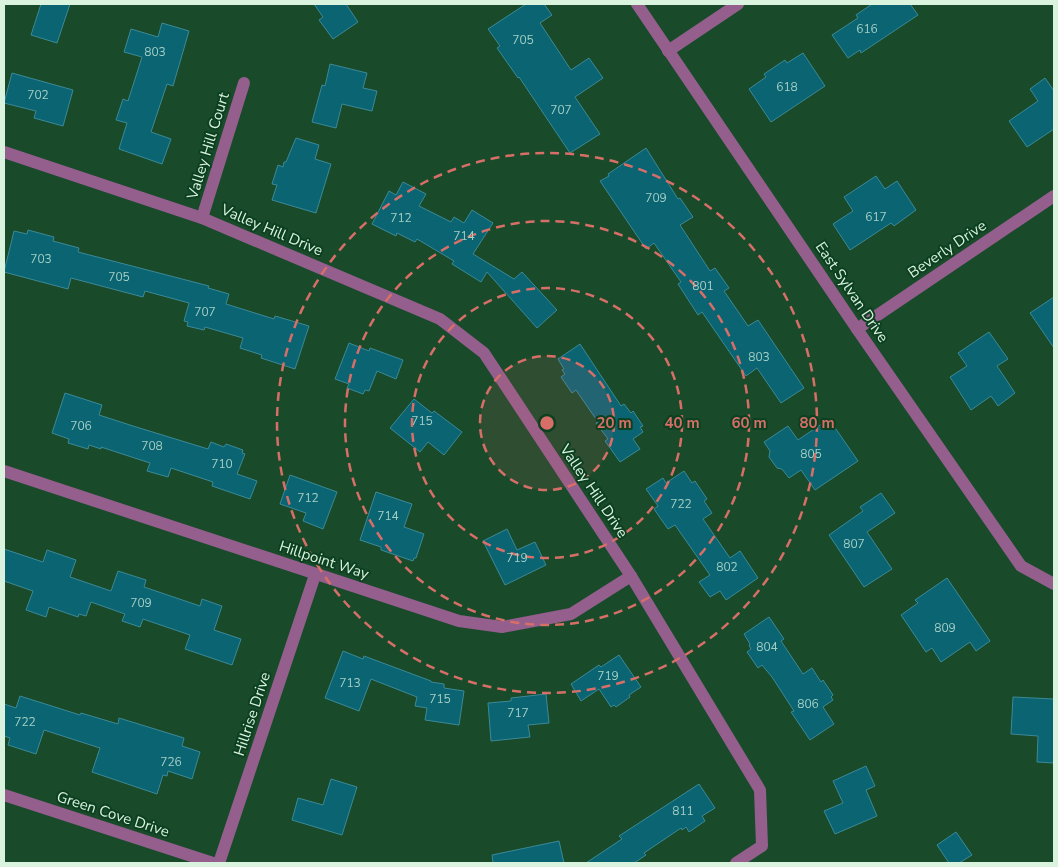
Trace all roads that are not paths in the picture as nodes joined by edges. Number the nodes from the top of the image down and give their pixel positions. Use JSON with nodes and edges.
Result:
{"nodes":[{"id":1,"x":638,"y":4,"type":"edge"},
{"id":2,"x":738,"y":4,"type":"edge"},
{"id":3,"x":668,"y":51,"type":"junction"},
{"id":4,"x":244,"y":83,"type":"dead end"},
{"id":5,"x":4,"y":152,"type":"edge"},
{"id":6,"x":1054,"y":196,"type":"edge"},
{"id":7,"x":202,"y":218,"type":"junction"},
{"id":8,"x":857,"y":328,"type":"junction"},
{"id":9,"x":4,"y":471,"type":"edge"},
{"id":10,"x":315,"y":575,"type":"junction"},
{"id":11,"x":631,"y":576,"type":"junction"},
{"id":12,"x":1054,"y":584,"type":"edge"},
{"id":13,"x":4,"y":795,"type":"edge"},
{"id":14,"x":213,"y":863,"type":"edge"},
{"id":15,"x":219,"y":863,"type":"edge"},
{"id":16,"x":736,"y":863,"type":"edge"}],
"edges":[{"from":1,"to":3,"type":"street","name":"East Sylvan Drive"},
{"from":2,"to":3,"type":"street"},
{"from":3,"to":8,"type":"street","name":"East Sylvan Drive"},
{"from":4,"to":7,"type":"street","name":"Valley Hill Court"},
{"from":5,"to":7,"type":"street","name":"Valley Hill Drive"},
{"from":6,"to":8,"type":"street","name":"Beverly Drive"},
{"from":7,"to":11,"type":"street","name":"Valley Hill Drive"},
{"from":8,"to":12,"type":"street","name":"East Sylvan Drive"},
{"from":9,"to":10,"type":"street","name":"Hillpoint Way"},
{"from":10,"to":11,"type":"street","name":"Hillpoint Way"},
{"from":10,"to":15,"type":"street","name":"Hillrise Drive"},
{"from":11,"to":16,"type":"street","name":"Valley Hill Drive"},
{"from":13,"to":14,"type":"street","name":"Green Cove Drive"}]}
